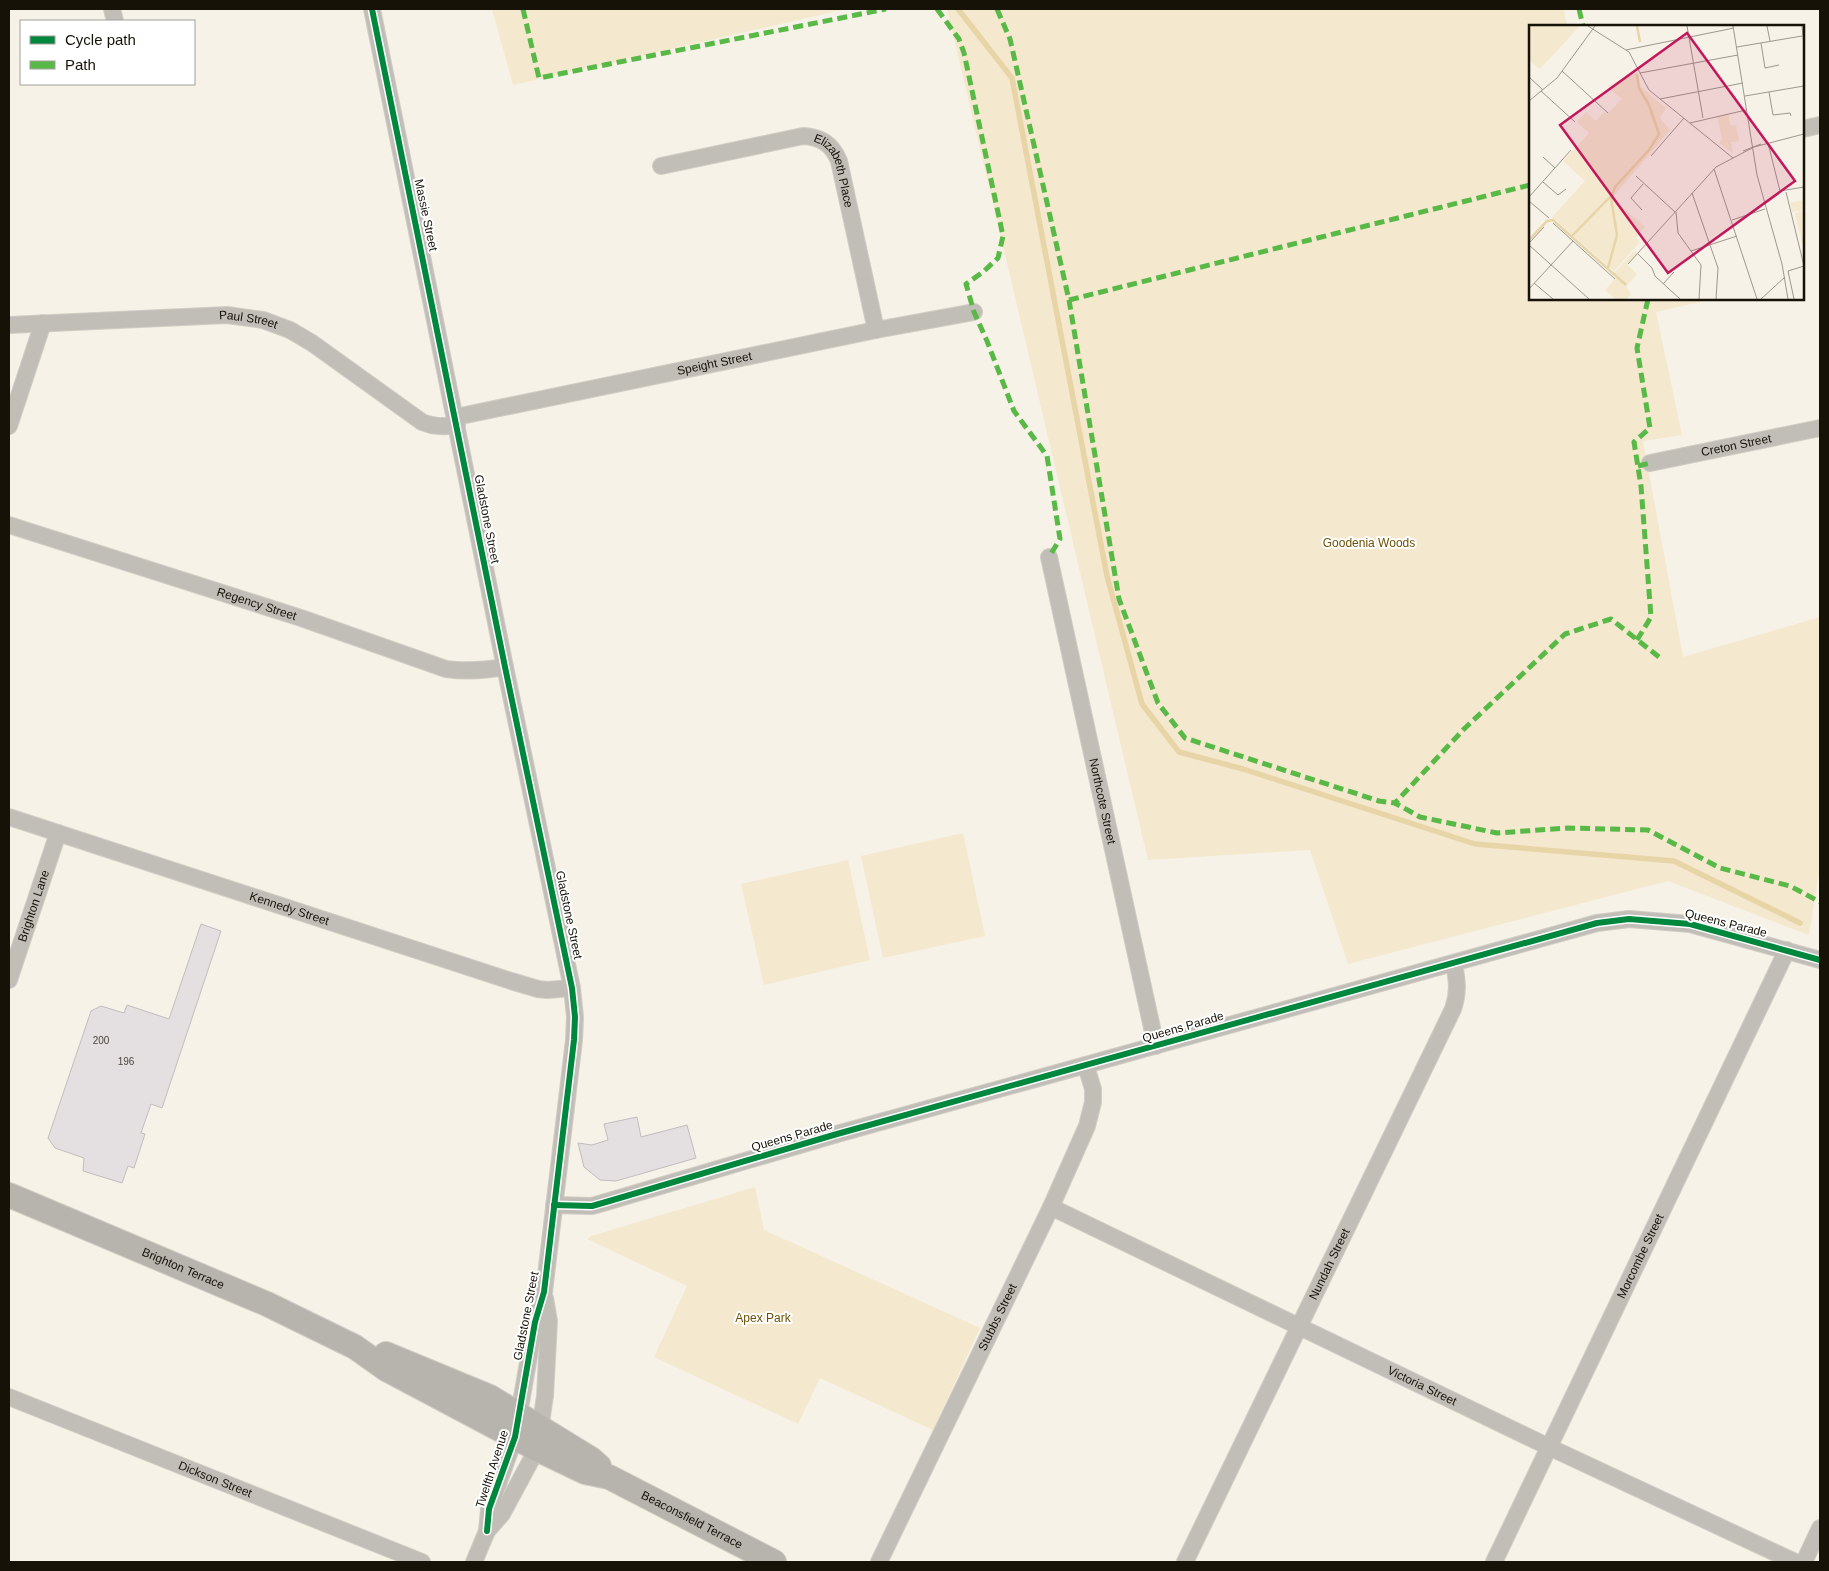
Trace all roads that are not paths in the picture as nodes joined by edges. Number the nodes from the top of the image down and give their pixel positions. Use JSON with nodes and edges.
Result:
{"nodes":[{"id":1,"x":372,"y":9,"type":"edge"},
{"id":2,"x":1820,"y":125,"type":"edge"},
{"id":3,"x":1804,"y":129,"type":"edge"},
{"id":4,"x":661,"y":166,"type":"dead end"},
{"id":5,"x":974,"y":312,"type":"dead end"},
{"id":6,"x":43,"y":323,"type":"junction"},
{"id":7,"x":9,"y":325,"type":"edge"},
{"id":8,"x":876,"y":330,"type":"junction"},
{"id":9,"x":456,"y":421,"type":"junction"},
{"id":10,"x":9,"y":426,"type":"edge"},
{"id":11,"x":1820,"y":428,"type":"edge"},
{"id":12,"x":1650,"y":464,"type":"dead end"},
{"id":13,"x":9,"y":524,"type":"edge"},
{"id":14,"x":1049,"y":557,"type":"dead end"},
{"id":15,"x":505,"y":667,"type":"junction"},
{"id":16,"x":9,"y":817,"type":"edge"},
{"id":17,"x":58,"y":832,"type":"junction"},
{"id":18,"x":1787,"y":950,"type":"junction"},
{"id":19,"x":1820,"y":960,"type":"edge"},
{"id":20,"x":1454,"y":963,"type":"junction"},
{"id":21,"x":9,"y":980,"type":"edge"},
{"id":22,"x":572,"y":988,"type":"junction"},
{"id":23,"x":1156,"y":1046,"type":"junction"},
{"id":24,"x":1086,"y":1066,"type":"junction"},
{"id":25,"x":9,"y":1195,"type":"edge"},
{"id":26,"x":554,"y":1205,"type":"junction"},
{"id":27,"x":1051,"y":1207,"type":"junction"},
{"id":28,"x":544,"y":1292,"type":"junction"},
{"id":29,"x":1298,"y":1326,"type":"junction"},
{"id":30,"x":9,"y":1397,"type":"edge"},
{"id":31,"x":518,"y":1426,"type":"junction"},
{"id":32,"x":539,"y":1439,"type":"junction"},
{"id":33,"x":1549,"y":1447,"type":"junction"},
{"id":34,"x":1820,"y":1528,"type":"edge"},
{"id":35,"x":487,"y":1531,"type":"junction"},
{"id":36,"x":422,"y":1562,"type":"edge"},
{"id":37,"x":474,"y":1562,"type":"edge"},
{"id":38,"x":774,"y":1562,"type":"edge"},
{"id":39,"x":879,"y":1562,"type":"edge"},
{"id":40,"x":1185,"y":1562,"type":"edge"},
{"id":41,"x":1494,"y":1562,"type":"edge"},
{"id":42,"x":1795,"y":1562,"type":"edge"},
{"id":43,"x":1804,"y":1562,"type":"edge"}],
"edges":[{"from":1,"to":9,"type":"street","name":"Massie Street"},
{"from":2,"to":3,"type":"street"},
{"from":4,"to":8,"type":"street","name":"Elizabeth Place"},
{"from":5,"to":8,"type":"street","name":"Speight Street"},
{"from":6,"to":7,"type":"street","name":"Paul Street"},
{"from":6,"to":9,"type":"street","name":"Paul Street"},
{"from":6,"to":10,"type":"street"},
{"from":8,"to":9,"type":"street","name":"Speight Street"},
{"from":9,"to":15,"type":"street","name":"Gladstone Street"},
{"from":11,"to":12,"type":"street","name":"Creton Street"},
{"from":13,"to":15,"type":"street","name":"Regency Street"},
{"from":14,"to":23,"type":"street","name":"Northcote Street"},
{"from":15,"to":22,"type":"street","name":"Gladstone Street"},
{"from":16,"to":17,"type":"street","name":"Kennedy Street"},
{"from":17,"to":21,"type":"street","name":"Brighton Lane"},
{"from":17,"to":22,"type":"street","name":"Kennedy Street"},
{"from":18,"to":19,"type":"street","name":"Queens Parade"},
{"from":18,"to":20,"type":"street","name":"Queens Parade"},
{"from":18,"to":33,"type":"street","name":"Morcombe Street"},
{"from":20,"to":23,"type":"street","name":"Queens Parade"},
{"from":20,"to":29,"type":"street","name":"Nundah Street"},
{"from":22,"to":26,"type":"street","name":"Gladstone Street"},
{"from":23,"to":24,"type":"street","name":"Queens Parade"},
{"from":24,"to":26,"type":"street","name":"Queens Parade"},
{"from":24,"to":27,"type":"street","name":"Stubbs Street"},
{"from":25,"to":31,"type":"main road","name":"Brighton Terrace"},
{"from":26,"to":28,"type":"street","name":"Gladstone Street"},
{"from":27,"to":29,"type":"street","name":"Victoria Street"},
{"from":27,"to":39,"type":"street","name":"Stubbs Street"},
{"from":28,"to":31,"type":"street","name":"Gladstone Street"},
{"from":28,"to":32,"type":"street","name":"Gladstone Street"},
{"from":29,"to":33,"type":"street","name":"Victoria Street"},
{"from":29,"to":40,"type":"street","name":"Nundah Street"},
{"from":30,"to":36,"type":"street","name":"Dickson Street"},
{"from":31,"to":32,"type":"main road","name":"Beaconsfield Terrace"},
{"from":31,"to":35,"type":"street","name":"Twelfth Avenue"},
{"from":32,"to":35,"type":"street","name":"Twelfth Avenue"},
{"from":32,"to":38,"type":"main road","name":"Beaconsfield Terrace"},
{"from":33,"to":41,"type":"street","name":"Morcombe Street"},
{"from":33,"to":42,"type":"street","name":"Victoria Street"},
{"from":34,"to":43,"type":"street"},
{"from":35,"to":37,"type":"street","name":"Twelfth Avenue"}]}
